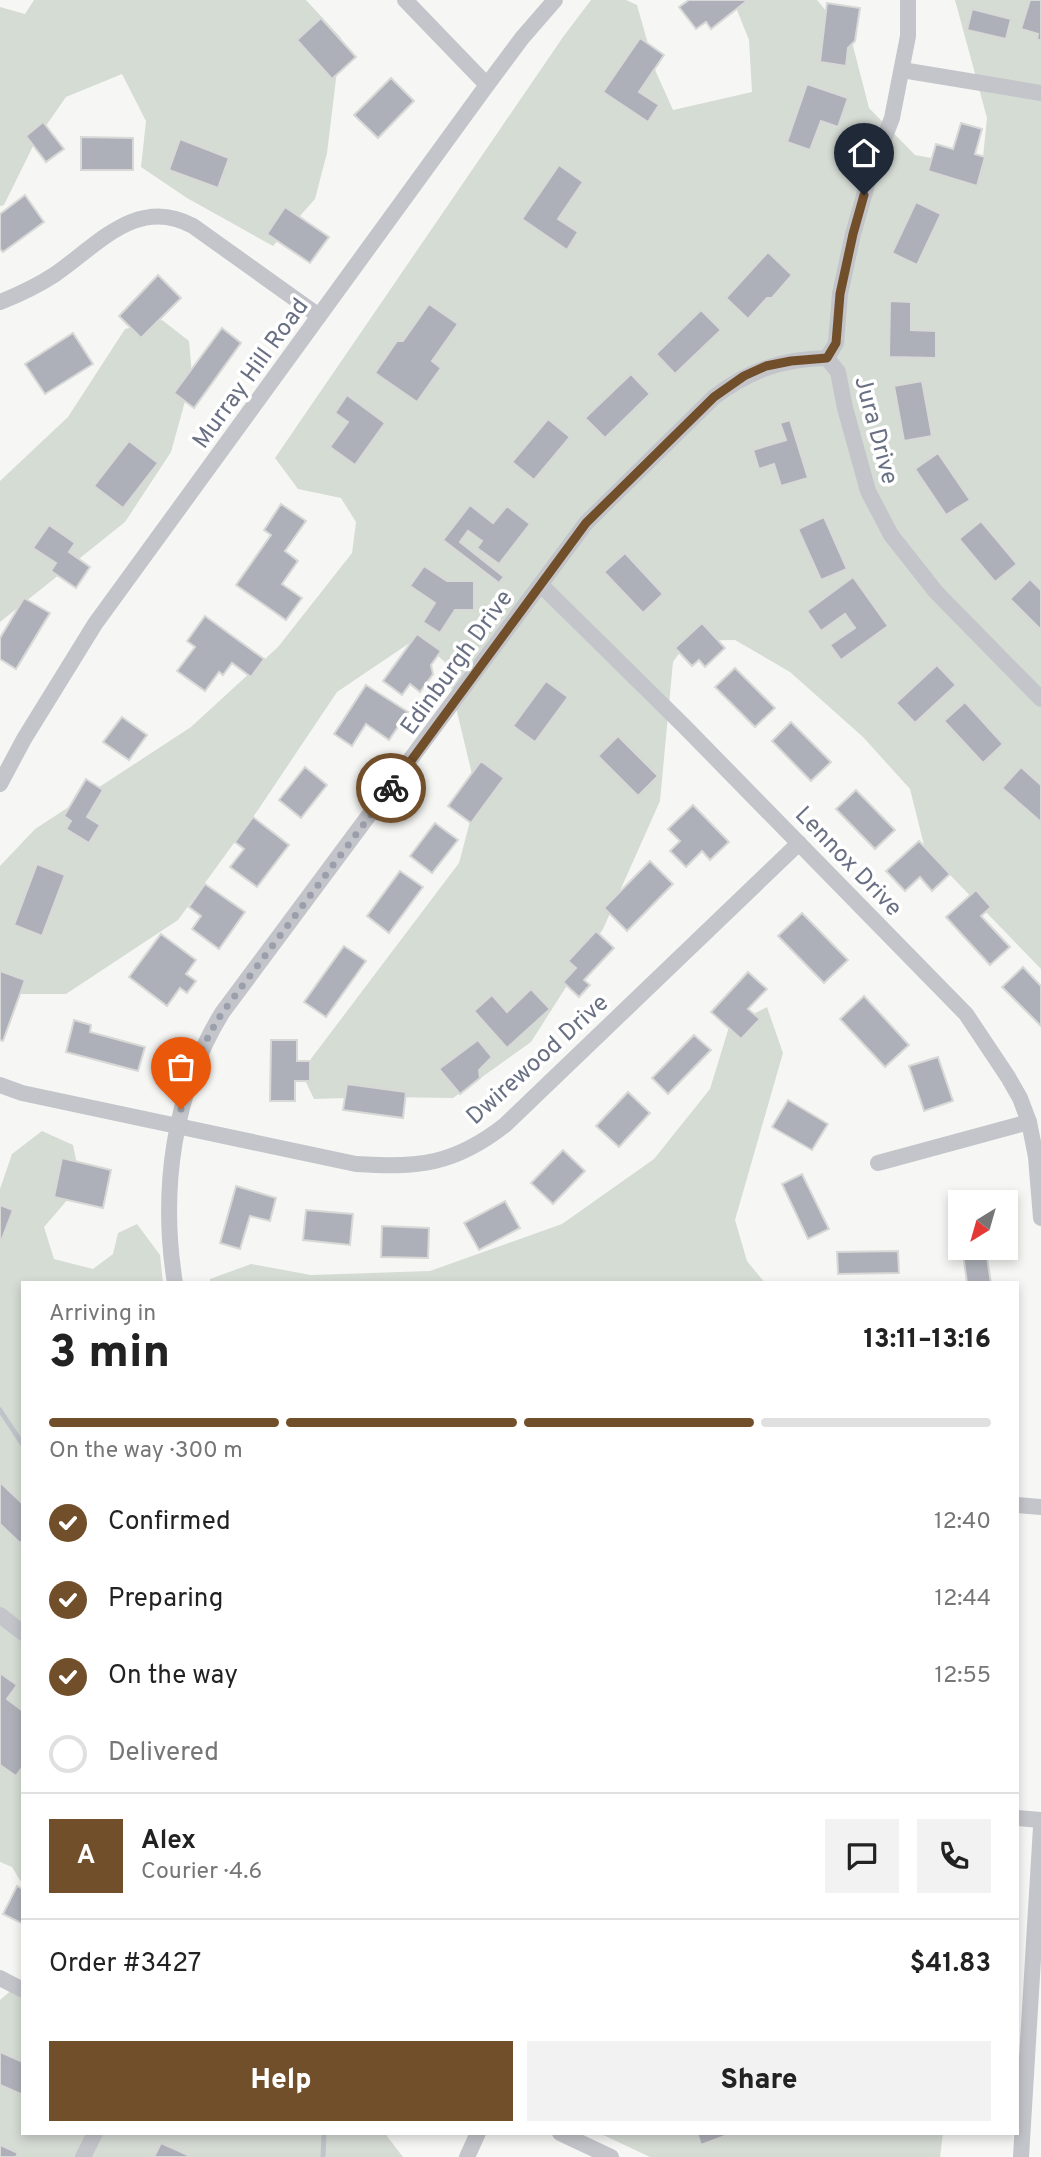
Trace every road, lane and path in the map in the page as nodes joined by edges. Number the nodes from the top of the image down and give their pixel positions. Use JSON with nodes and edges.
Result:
{"nodes":[{"id":1,"x":405,"y":0,"type":"edge"},
{"id":2,"x":555,"y":0,"type":"edge"},
{"id":3,"x":908,"y":0,"type":"edge"},
{"id":4,"x":902,"y":70,"type":"junction"},
{"id":5,"x":487,"y":85,"type":"junction"},
{"id":6,"x":1041,"y":93,"type":"edge"},
{"id":7,"x":0,"y":302,"type":"edge"},
{"id":8,"x":319,"y":316,"type":"junction"},
{"id":9,"x":827,"y":358,"type":"junction"},
{"id":10,"x":541,"y":584,"type":"junction"},
{"id":11,"x":1041,"y":699,"type":"edge"},
{"id":12,"x":0,"y":785,"type":"edge"},
{"id":13,"x":799,"y":843,"type":"junction"},
{"id":14,"x":0,"y":1085,"type":"edge"},
{"id":15,"x":1029,"y":1122,"type":"junction"},
{"id":16,"x":177,"y":1126,"type":"junction"},
{"id":17,"x":878,"y":1163,"type":"dead end"},
{"id":18,"x":1041,"y":1218,"type":"edge"},
{"id":19,"x":176,"y":1281,"type":"edge"},
{"id":20,"x":1019,"y":1506,"type":"edge"},
{"id":21,"x":1041,"y":1507,"type":"edge"},
{"id":22,"x":0,"y":1615,"type":"edge"},
{"id":23,"x":21,"y":1631,"type":"edge"},
{"id":24,"x":1019,"y":1818,"type":"edge"},
{"id":25,"x":1041,"y":1820,"type":"edge"},
{"id":26,"x":1041,"y":1827,"type":"edge"},
{"id":27,"x":0,"y":1978,"type":"edge"},
{"id":28,"x":21,"y":1989,"type":"edge"},
{"id":29,"x":1033,"y":2097,"type":"edge"},
{"id":30,"x":94,"y":2135,"type":"edge"},
{"id":31,"x":477,"y":2135,"type":"edge"},
{"id":32,"x":565,"y":2135,"type":"edge"},
{"id":33,"x":83,"y":2157,"type":"edge"},
{"id":34,"x":467,"y":2157,"type":"edge"},
{"id":35,"x":611,"y":2157,"type":"edge"},
{"id":36,"x":1021,"y":2157,"type":"edge"}],
"edges":[{"from":1,"to":5,"type":"street"},
{"from":2,"to":5,"type":"street","name":"Murray Hill Road"},
{"from":3,"to":4,"type":"street","name":"Jura Drive"},
{"from":4,"to":6,"type":"street"},
{"from":4,"to":9,"type":"street","name":"Jura Drive"},
{"from":5,"to":8,"type":"street","name":"Murray Hill Road"},
{"from":7,"to":8,"type":"street"},
{"from":8,"to":12,"type":"street","name":"Murray Hill Road"},
{"from":9,"to":10,"type":"street","name":"Edinburgh Drive"},
{"from":9,"to":11,"type":"street","name":"Jura Drive"},
{"from":10,"to":13,"type":"street","name":"Lennox Drive"},
{"from":10,"to":16,"type":"street","name":"Edinburgh Drive"},
{"from":13,"to":15,"type":"street","name":"Lennox Drive"},
{"from":13,"to":16,"type":"street","name":"Dwirewood Drive"},
{"from":14,"to":16,"type":"street","name":"Dwirewood Drive"},
{"from":15,"to":17,"type":"street"},
{"from":15,"to":18,"type":"street","name":"Lennox Drive"},
{"from":16,"to":19,"type":"street","name":"Edinburgh Drive"},
{"from":20,"to":21,"type":"street"},
{"from":22,"to":23,"type":"street"},
{"from":24,"to":25,"type":"street"},
{"from":26,"to":29,"type":"street"},
{"from":27,"to":28,"type":"street"},
{"from":29,"to":36,"type":"street"},
{"from":30,"to":33,"type":"street"},
{"from":31,"to":34,"type":"street"},
{"from":32,"to":35,"type":"street"}]}
